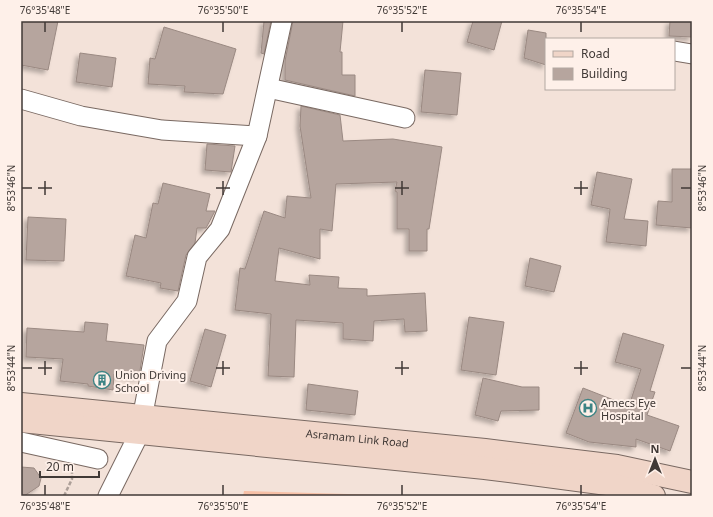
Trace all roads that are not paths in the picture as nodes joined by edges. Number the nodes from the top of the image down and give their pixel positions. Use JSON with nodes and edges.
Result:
{"nodes":[{"id":1,"x":282,"y":21,"type":"edge"},
{"id":2,"x":675,"y":52,"type":"edge"},
{"id":3,"x":692,"y":54,"type":"edge"},
{"id":4,"x":268,"y":88,"type":"junction"},
{"id":5,"x":21,"y":99,"type":"edge"},
{"id":6,"x":405,"y":118,"type":"dead end"},
{"id":7,"x":257,"y":136,"type":"junction"},
{"id":8,"x":21,"y":404,"type":"edge"},
{"id":9,"x":21,"y":421,"type":"edge"},
{"id":10,"x":141,"y":425,"type":"junction"},
{"id":11,"x":21,"y":442,"type":"edge"},
{"id":12,"x":98,"y":459,"type":"dead end"},
{"id":13,"x":692,"y":482,"type":"edge"},
{"id":14,"x":108,"y":496,"type":"edge"},
{"id":15,"x":654,"y":496,"type":"edge"}],
"edges":[{"from":1,"to":4,"type":"street"},
{"from":2,"to":3,"type":"street"},
{"from":4,"to":6,"type":"street"},
{"from":4,"to":7,"type":"street"},
{"from":5,"to":7,"type":"street"},
{"from":7,"to":10,"type":"street"},
{"from":8,"to":10,"type":"main road","name":"Asramam Link Road"},
{"from":9,"to":10,"type":"main road","name":"Asramam Link Road"},
{"from":10,"to":13,"type":"main road","name":"Asramam Link Road"},
{"from":10,"to":14,"type":"street"},
{"from":10,"to":15,"type":"main road","name":"Asramam Link Road"},
{"from":11,"to":12,"type":"street"}]}
